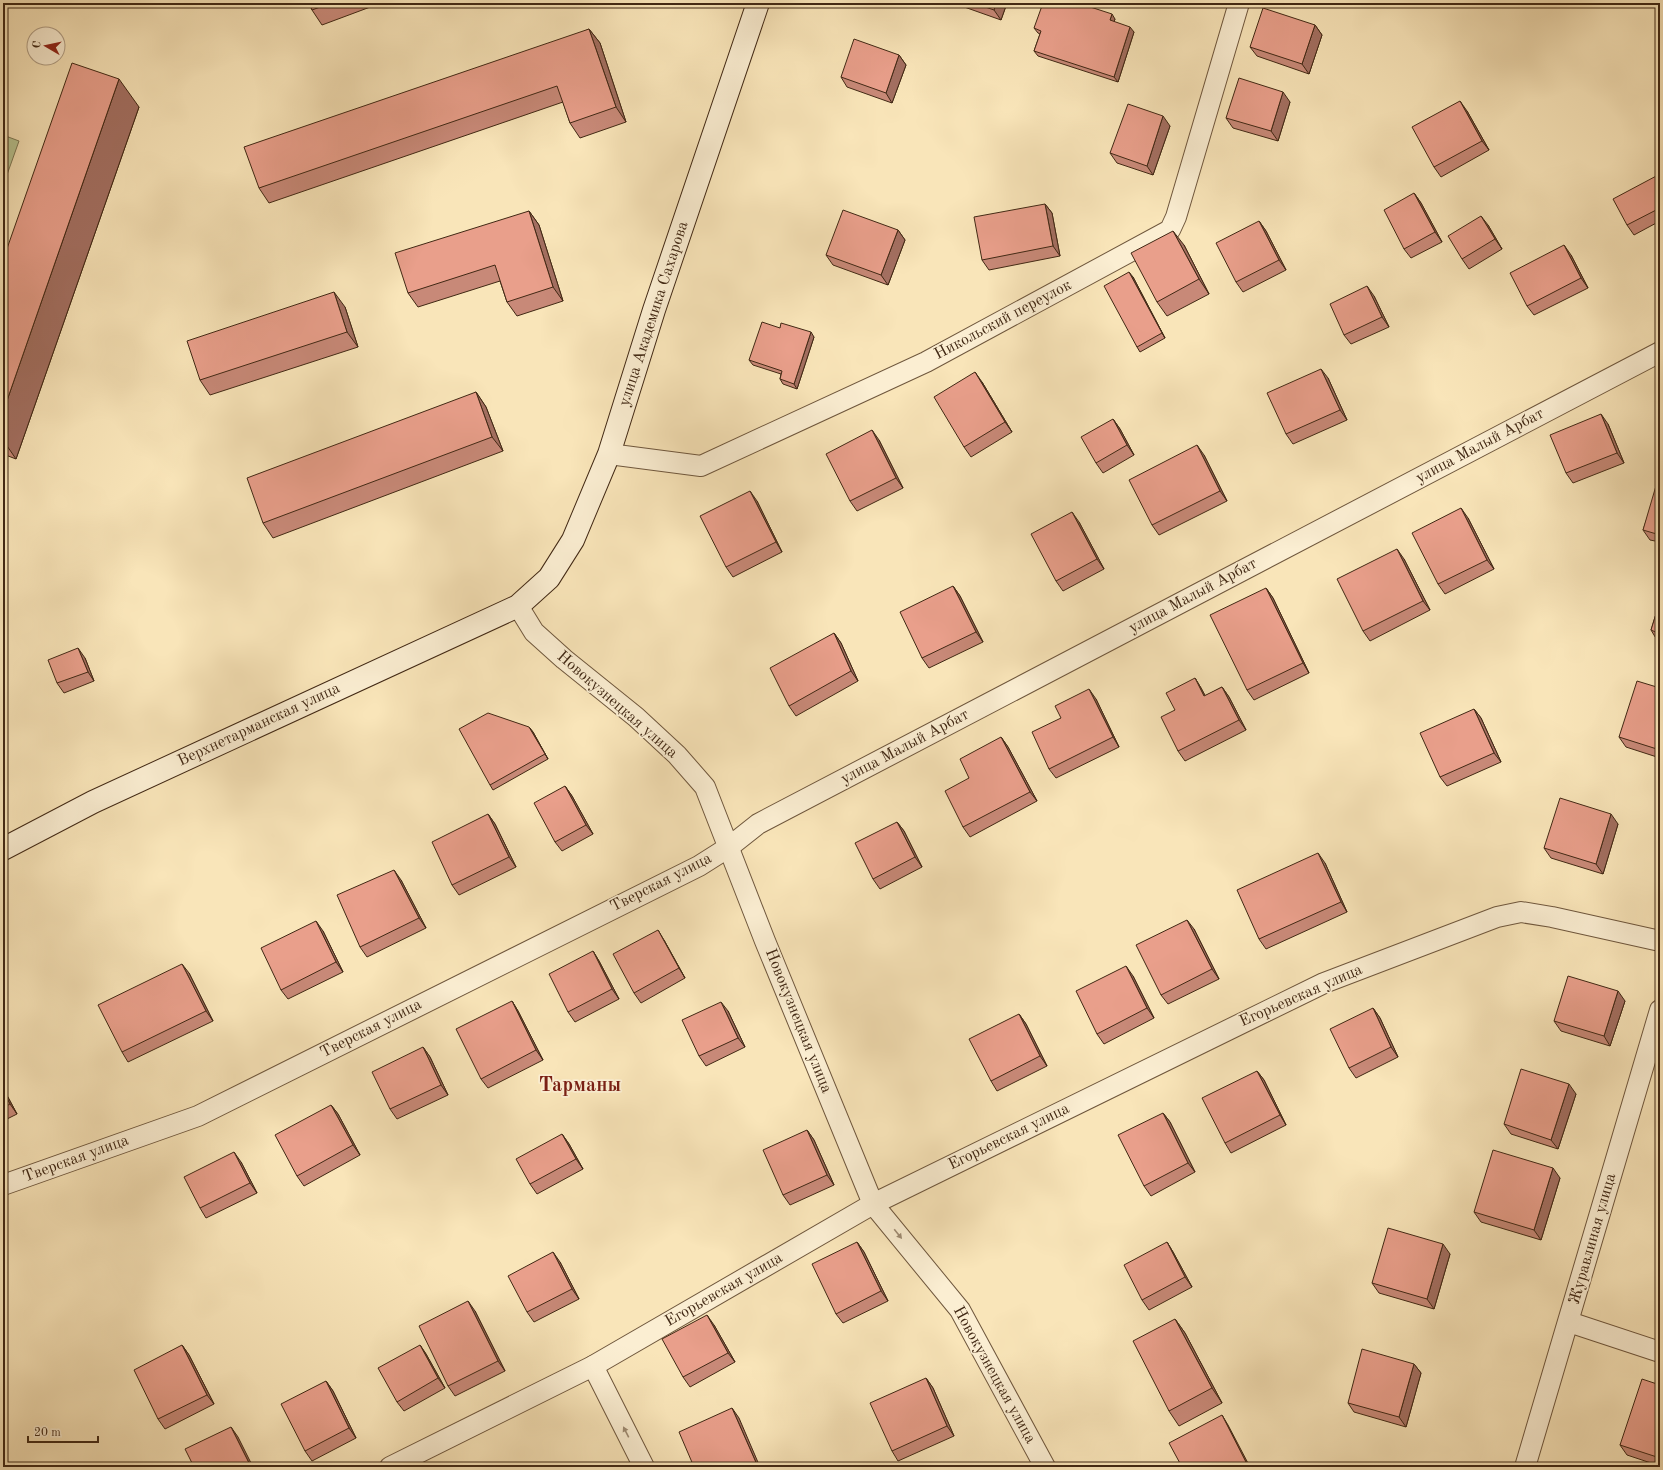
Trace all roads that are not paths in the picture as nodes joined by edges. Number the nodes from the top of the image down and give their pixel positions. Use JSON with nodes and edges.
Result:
{"nodes":[{"id":1,"x":758,"y":3,"type":"edge"},
{"id":2,"x":1239,"y":3,"type":"edge"},
{"id":3,"x":1660,"y":352,"type":"edge"},
{"id":4,"x":609,"y":454,"type":"junction"},
{"id":5,"x":518,"y":606,"type":"junction"},
{"id":6,"x":729,"y":847,"type":"junction"},
{"id":7,"x":3,"y":849,"type":"edge"},
{"id":8,"x":1660,"y":941,"type":"edge"},
{"id":9,"x":1660,"y":1010,"type":"edge"},
{"id":10,"x":3,"y":1185,"type":"edge"},
{"id":11,"x":873,"y":1204,"type":"junction"},
{"id":12,"x":1569,"y":1322,"type":"junction"},
{"id":13,"x":1660,"y":1352,"type":"edge"},
{"id":14,"x":593,"y":1366,"type":"junction"},
{"id":15,"x":390,"y":1467,"type":"edge"},
{"id":16,"x":644,"y":1467,"type":"edge"},
{"id":17,"x":1044,"y":1467,"type":"edge"},
{"id":18,"x":1525,"y":1467,"type":"edge"}],
"edges":[{"from":1,"to":4,"type":"street","name":"улица Академика Сахарова"},
{"from":2,"to":4,"type":"street","name":"Никольский переулок"},
{"from":3,"to":6,"type":"street","name":"улица Малый Арбат"},
{"from":4,"to":5,"type":"street","name":"улица Академика Сахарова"},
{"from":5,"to":6,"type":"street","name":"Новокузнецкая улица"},
{"from":5,"to":7,"type":"street","name":"Верхнетарманская улица"},
{"from":6,"to":10,"type":"street","name":"Тверская улица"},
{"from":6,"to":11,"type":"street","name":"Новокузнецкая улица"},
{"from":8,"to":11,"type":"street","name":"Егорьевская улица"},
{"from":9,"to":12,"type":"street","name":"Журавлиная улица"},
{"from":11,"to":14,"type":"street","name":"Егорьевская улица"},
{"from":11,"to":17,"type":"street","name":"Новокузнецкая улица","one_way":true},
{"from":12,"to":13,"type":"street"},
{"from":12,"to":18,"type":"street","name":"Журавлиная улица"},
{"from":14,"to":15,"type":"street","name":"Егорьевская улица"},
{"from":16,"to":14,"type":"street","one_way":true}]}
